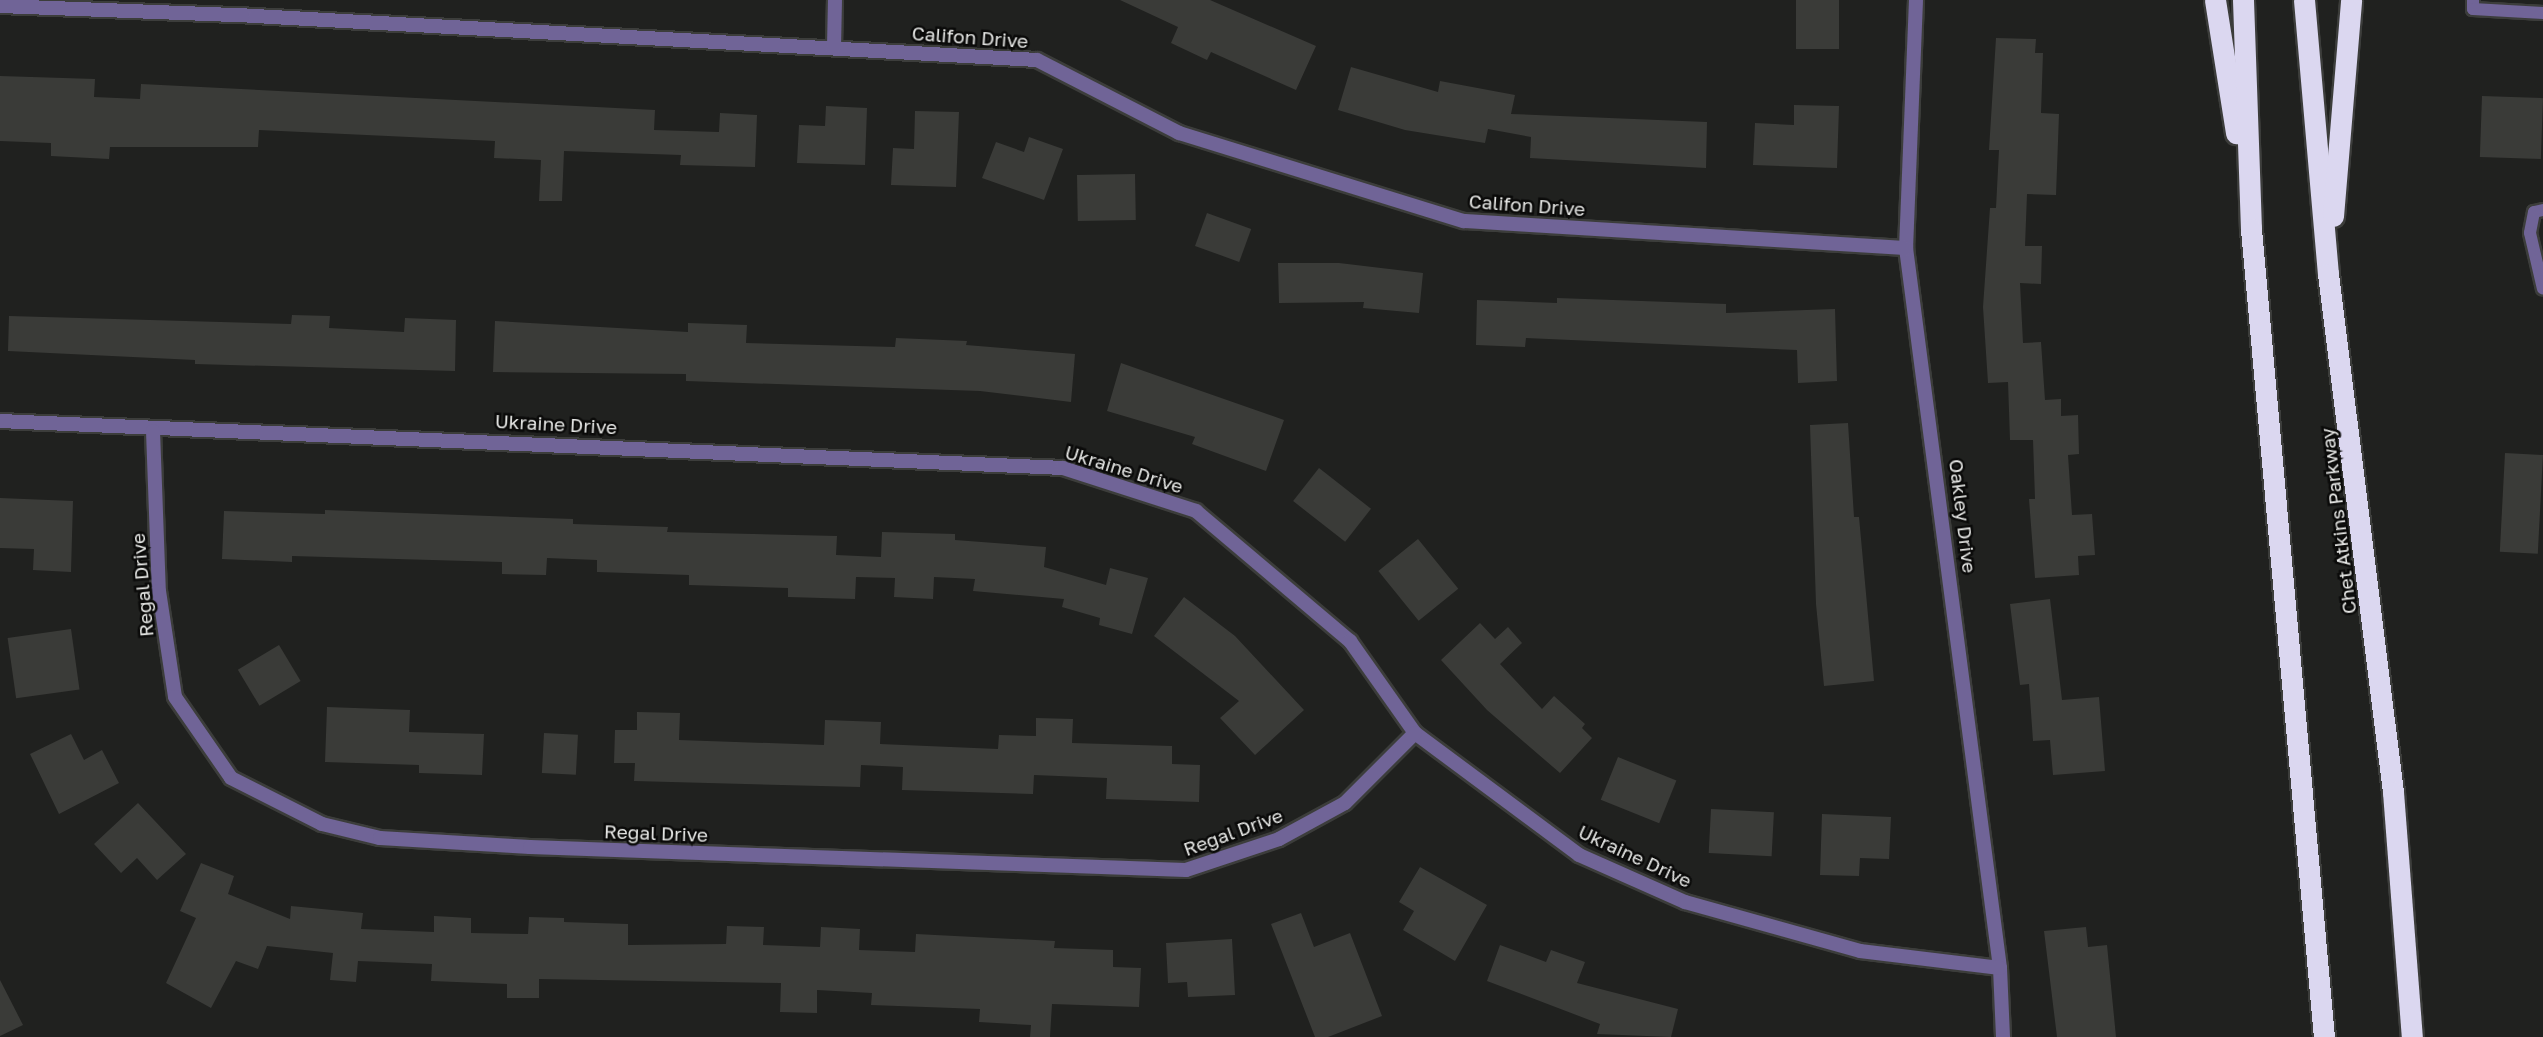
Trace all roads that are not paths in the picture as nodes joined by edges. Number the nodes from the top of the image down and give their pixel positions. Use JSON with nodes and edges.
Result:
{"nodes":[{"id":1,"x":835,"y":0,"type":"edge"},
{"id":2,"x":1916,"y":0,"type":"edge"},
{"id":3,"x":2215,"y":0,"type":"edge"},
{"id":4,"x":2243,"y":0,"type":"edge"},
{"id":5,"x":2304,"y":0,"type":"edge"},
{"id":6,"x":2351,"y":0,"type":"edge"},
{"id":7,"x":2473,"y":0,"type":"edge"},
{"id":8,"x":0,"y":6,"type":"edge"},
{"id":9,"x":2543,"y":13,"type":"edge"},
{"id":10,"x":834,"y":47,"type":"junction"},
{"id":11,"x":2543,"y":210,"type":"edge"},
{"id":12,"x":2252,"y":229,"type":"junction"},
{"id":13,"x":1906,"y":248,"type":"junction"},
{"id":14,"x":2328,"y":274,"type":"junction"},
{"id":15,"x":2543,"y":289,"type":"edge"},
{"id":16,"x":0,"y":421,"type":"edge"},
{"id":17,"x":153,"y":431,"type":"junction"},
{"id":18,"x":1415,"y":733,"type":"junction"},
{"id":19,"x":2000,"y":968,"type":"junction"},
{"id":20,"x":2003,"y":1037,"type":"edge"},
{"id":21,"x":2323,"y":1037,"type":"edge"},
{"id":22,"x":2412,"y":1037,"type":"edge"}],
"edges":[{"from":1,"to":10,"type":"street"},
{"from":2,"to":13,"type":"street","name":"Oakley Drive"},
{"from":3,"to":12,"type":"highway"},
{"from":4,"to":12,"type":"highway"},
{"from":5,"to":14,"type":"highway","name":"Chet Atkins Parkway"},
{"from":6,"to":14,"type":"highway"},
{"from":7,"to":9,"type":"lane"},
{"from":8,"to":10,"type":"street","name":"Califon Drive"},
{"from":10,"to":13,"type":"street","name":"Califon Drive"},
{"from":11,"to":15,"type":"lane"},
{"from":12,"to":21,"type":"highway"},
{"from":13,"to":19,"type":"street","name":"Oakley Drive"},
{"from":14,"to":22,"type":"highway","name":"Chet Atkins Parkway"},
{"from":16,"to":17,"type":"street","name":"Ukraine Drive"},
{"from":17,"to":18,"type":"street","name":"Ukraine Drive"},
{"from":17,"to":18,"type":"street","name":"Regal Drive"},
{"from":18,"to":19,"type":"street","name":"Ukraine Drive"},
{"from":19,"to":20,"type":"street","name":"Oakley Drive"}]}
